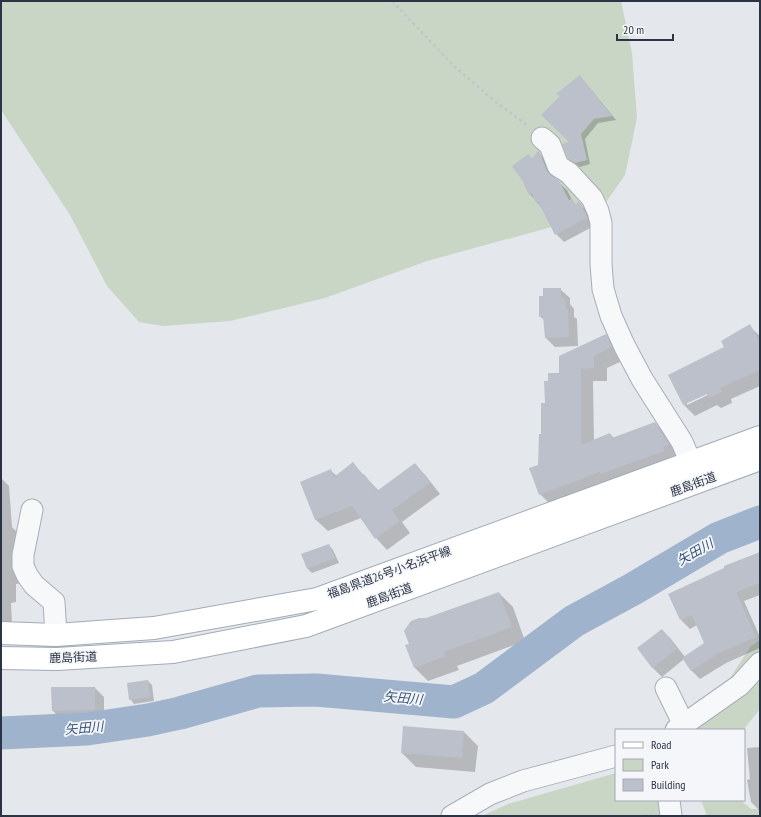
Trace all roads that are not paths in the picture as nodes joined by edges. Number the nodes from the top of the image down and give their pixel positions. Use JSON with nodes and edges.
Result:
{"nodes":[{"id":1,"x":542,"y":138,"type":"road end"},
{"id":2,"x":760,"y":437,"type":"edge"},
{"id":3,"x":760,"y":459,"type":"edge"},
{"id":4,"x":691,"y":462,"type":"junction"},
{"id":5,"x":32,"y":510,"type":"dead end"},
{"id":6,"x":1,"y":633,"type":"edge"},
{"id":7,"x":56,"y":635,"type":"junction"},
{"id":8,"x":1,"y":658,"type":"edge"},
{"id":9,"x":760,"y":663,"type":"edge"},
{"id":10,"x":666,"y":688,"type":"dead end"},
{"id":11,"x":680,"y":728,"type":"edge"},
{"id":12,"x":615,"y":756,"type":"edge"},
{"id":13,"x":669,"y":801,"type":"edge"},
{"id":14,"x":452,"y":816,"type":"edge"},
{"id":15,"x":671,"y":816,"type":"edge"}],
"edges":[{"from":1,"to":4,"type":"street"},
{"from":2,"to":4,"type":"main road","name":"福島県道26号小名浜平線"},
{"from":3,"to":8,"type":"main road","name":"鹿島街道"},
{"from":4,"to":7,"type":"main road","name":"福島県道26号小名浜平線"},
{"from":5,"to":7,"type":"street"},
{"from":6,"to":7,"type":"main road","name":"福島県道26号小名浜平線"},
{"from":9,"to":11,"type":"street"},
{"from":10,"to":11,"type":"street"},
{"from":12,"to":14,"type":"street"},
{"from":13,"to":15,"type":"street"}]}
